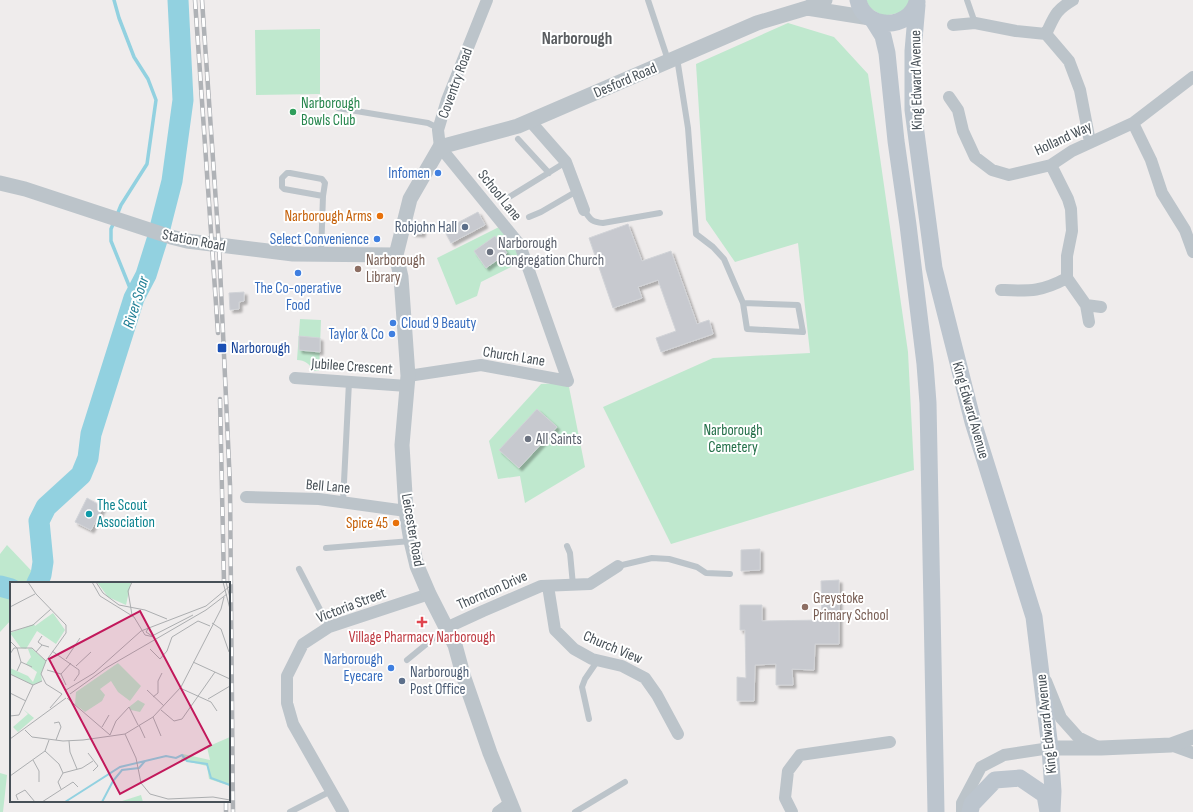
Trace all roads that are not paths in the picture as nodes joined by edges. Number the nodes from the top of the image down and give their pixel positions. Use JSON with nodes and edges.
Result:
{"nodes":[{"id":1,"x":487,"y":0,"type":"edge"},
{"id":2,"x":648,"y":0,"type":"edge"},
{"id":3,"x":825,"y":0,"type":"edge"},
{"id":4,"x":858,"y":0,"type":"edge"},
{"id":5,"x":967,"y":0,"type":"edge"},
{"id":6,"x":1073,"y":0,"type":"edge"},
{"id":7,"x":917,"y":2,"type":"edge"},
{"id":8,"x":807,"y":8,"type":"junction"},
{"id":9,"x":872,"y":19,"type":"junction"},
{"id":10,"x":975,"y":22,"type":"junction"},
{"id":11,"x":953,"y":25,"type":"dead end"},
{"id":12,"x":1046,"y":34,"type":"junction"},
{"id":13,"x":673,"y":60,"type":"junction"},
{"id":14,"x":1193,"y":77,"type":"edge"},
{"id":15,"x":950,"y":97,"type":"dead end"},
{"id":16,"x":338,"y":108,"type":"dead end"},
{"id":17,"x":530,"y":121,"type":"junction"},
{"id":18,"x":1133,"y":123,"type":"junction"},
{"id":19,"x":438,"y":130,"type":"junction"},
{"id":20,"x":518,"y":139,"type":"dead end"},
{"id":21,"x":1090,"y":142,"type":"junction"},
{"id":22,"x":440,"y":147,"type":"junction"},
{"id":23,"x":566,"y":162,"type":"junction"},
{"id":24,"x":1051,"y":165,"type":"junction"},
{"id":25,"x":549,"y":173,"type":"junction"},
{"id":26,"x":0,"y":183,"type":"edge"},
{"id":27,"x":577,"y":191,"type":"junction"},
{"id":28,"x":323,"y":196,"type":"junction"},
{"id":29,"x":506,"y":199,"type":"dead end"},
{"id":30,"x":584,"y":210,"type":"joint"},
{"id":31,"x":660,"y":213,"type":"dead end"},
{"id":32,"x":529,"y":217,"type":"dead end"},
{"id":33,"x":1189,"y":227,"type":"edge"},
{"id":34,"x":1193,"y":252,"type":"edge"},
{"id":35,"x":321,"y":255,"type":"junction"},
{"id":36,"x":396,"y":255,"type":"junction"},
{"id":37,"x":1067,"y":278,"type":"junction"},
{"id":38,"x":1001,"y":290,"type":"dead end"},
{"id":39,"x":743,"y":303,"type":"junction"},
{"id":40,"x":1086,"y":305,"type":"junction"},
{"id":41,"x":1100,"y":307,"type":"dead end"},
{"id":42,"x":1089,"y":322,"type":"dead end"},
{"id":43,"x":295,"y":378,"type":"dead end"},
{"id":44,"x":408,"y":381,"type":"junction"},
{"id":45,"x":568,"y":381,"type":"joint"},
{"id":46,"x":349,"y":382,"type":"junction"},
{"id":47,"x":246,"y":497,"type":"dead end"},
{"id":48,"x":343,"y":502,"type":"junction"},
{"id":49,"x":406,"y":511,"type":"junction"},
{"id":50,"x":411,"y":541,"type":"junction"},
{"id":51,"x":567,"y":546,"type":"dead end"},
{"id":52,"x":326,"y":548,"type":"dead end"},
{"id":53,"x":618,"y":566,"type":"joint"},
{"id":54,"x":299,"y":569,"type":"dead end"},
{"id":55,"x":730,"y":574,"type":"dead end"},
{"id":56,"x":573,"y":585,"type":"junction"},
{"id":57,"x":548,"y":586,"type":"junction"},
{"id":58,"x":429,"y":594,"type":"junction"},
{"id":59,"x":329,"y":627,"type":"junction"},
{"id":60,"x":446,"y":628,"type":"junction"},
{"id":61,"x":407,"y":660,"type":"dead end"},
{"id":62,"x":598,"y":660,"type":"junction"},
{"id":63,"x":1040,"y":667,"type":"junction"},
{"id":64,"x":589,"y":719,"type":"dead end"},
{"id":65,"x":678,"y":734,"type":"dead end"},
{"id":66,"x":1193,"y":737,"type":"edge"},
{"id":67,"x":890,"y":742,"type":"dead end"},
{"id":68,"x":1193,"y":743,"type":"edge"},
{"id":69,"x":1171,"y":745,"type":"junction"},
{"id":70,"x":1050,"y":748,"type":"junction"},
{"id":71,"x":1101,"y":748,"type":"junction"},
{"id":72,"x":1193,"y":753,"type":"edge"},
{"id":73,"x":625,"y":782,"type":"dead end"},
{"id":74,"x":331,"y":791,"type":"junction"},
{"id":75,"x":512,"y":807,"type":"edge"},
{"id":76,"x":290,"y":812,"type":"edge"},
{"id":77,"x":343,"y":812,"type":"edge"},
{"id":78,"x":498,"y":812,"type":"edge"},
{"id":79,"x":575,"y":812,"type":"edge"},
{"id":80,"x":792,"y":812,"type":"edge"},
{"id":81,"x":936,"y":812,"type":"edge"},
{"id":82,"x":962,"y":812,"type":"edge"},
{"id":83,"x":970,"y":812,"type":"edge"},
{"id":84,"x":1048,"y":812,"type":"edge"},
{"id":85,"x":1052,"y":812,"type":"edge"}],
"edges":[{"from":1,"to":19,"type":"street","name":"Coventry Road"},
{"from":2,"to":13,"type":"lane"},
{"from":3,"to":8,"type":"street","name":"Desford Road"},
{"from":4,"to":9,"type":"main road","name":"King Edward Avenue"},
{"from":5,"to":10,"type":"lane"},
{"from":6,"to":12,"type":"street"},
{"from":7,"to":9,"type":"main road","name":"King Edward Avenue"},
{"from":7,"to":63,"type":"main road","name":"King Edward Avenue"},
{"from":8,"to":9,"type":"street","name":"Desford Road"},
{"from":8,"to":13,"type":"street","name":"Desford Road"},
{"from":9,"to":81,"type":"main road","name":"King Edward Avenue"},
{"from":10,"to":11,"type":"street"},
{"from":10,"to":12,"type":"street"},
{"from":12,"to":21,"type":"street"},
{"from":13,"to":17,"type":"street","name":"Desford Road"},
{"from":13,"to":39,"type":"lane"},
{"from":14,"to":18,"type":"street","name":"Holland Way"},
{"from":15,"to":24,"type":"street","name":"Holland Way"},
{"from":16,"to":19,"type":"lane"},
{"from":17,"to":22,"type":"street","name":"Desford Road"},
{"from":17,"to":23,"type":"street"},
{"from":18,"to":21,"type":"street","name":"Holland Way"},
{"from":18,"to":33,"type":"street"},
{"from":19,"to":22,"type":"street","name":"Coventry Road"},
{"from":20,"to":25,"type":"lane"},
{"from":21,"to":24,"type":"street","name":"Holland Way"},
{"from":22,"to":36,"type":"street"},
{"from":22,"to":45,"type":"street","name":"School Lane"},
{"from":23,"to":25,"type":"lane"},
{"from":23,"to":27,"type":"street"},
{"from":24,"to":37,"type":"street"},
{"from":25,"to":29,"type":"lane"},
{"from":26,"to":35,"type":"street","name":"Station Road"},
{"from":27,"to":30,"type":"street"},
{"from":27,"to":32,"type":"lane"},
{"from":28,"to":28,"type":"lane"},
{"from":28,"to":35,"type":"lane"},
{"from":30,"to":31,"type":"lane"},
{"from":33,"to":34,"type":"street"},
{"from":35,"to":36,"type":"street","name":"Station Road"},
{"from":36,"to":44,"type":"street","name":"Leicester Road"},
{"from":37,"to":38,"type":"street"},
{"from":37,"to":40,"type":"street"},
{"from":39,"to":39,"type":"lane"},
{"from":40,"to":41,"type":"street"},
{"from":40,"to":42,"type":"street"},
{"from":43,"to":46,"type":"street","name":"Jubilee Crescent"},
{"from":44,"to":45,"type":"street","name":"Church Lane"},
{"from":44,"to":46,"type":"street","name":"Jubilee Crescent"},
{"from":44,"to":49,"type":"street","name":"Leicester Road"},
{"from":46,"to":48,"type":"lane"},
{"from":47,"to":48,"type":"street","name":"Bell Lane"},
{"from":48,"to":49,"type":"street","name":"Bell Lane"},
{"from":49,"to":50,"type":"street","name":"Leicester Road"},
{"from":50,"to":52,"type":"lane"},
{"from":50,"to":58,"type":"street","name":"Leicester Road"},
{"from":51,"to":56,"type":"lane"},
{"from":53,"to":55,"type":"lane"},
{"from":53,"to":56,"type":"street","name":"Thornton Drive"},
{"from":54,"to":59,"type":"lane"},
{"from":56,"to":57,"type":"street","name":"Thornton Drive"},
{"from":57,"to":60,"type":"street","name":"Thornton Drive"},
{"from":57,"to":62,"type":"street","name":"Church View"},
{"from":58,"to":59,"type":"street","name":"Victoria Street"},
{"from":58,"to":60,"type":"street","name":"Leicester Road"},
{"from":59,"to":74,"type":"street","name":"Victoria Street"},
{"from":60,"to":61,"type":"lane"},
{"from":60,"to":75,"type":"street","name":"Leicester Road"},
{"from":62,"to":64,"type":"lane"},
{"from":62,"to":65,"type":"street","name":"Church View"},
{"from":63,"to":70,"type":"main road","name":"King Edward Avenue"},
{"from":63,"to":71,"type":"street"},
{"from":66,"to":69,"type":"street"},
{"from":67,"to":80,"type":"street"},
{"from":68,"to":69,"type":"street"},
{"from":69,"to":71,"type":"street"},
{"from":69,"to":72,"type":"street"},
{"from":70,"to":71,"type":"street"},
{"from":70,"to":82,"type":"street"},
{"from":70,"to":85,"type":"main road","name":"King Edward Avenue"},
{"from":73,"to":79,"type":"lane"},
{"from":74,"to":76,"type":"lane"},
{"from":74,"to":77,"type":"street","name":"Victoria Street"},
{"from":75,"to":78,"type":"street"},
{"from":83,"to":84,"type":"main road","name":"King Edward Avenue"}]}
